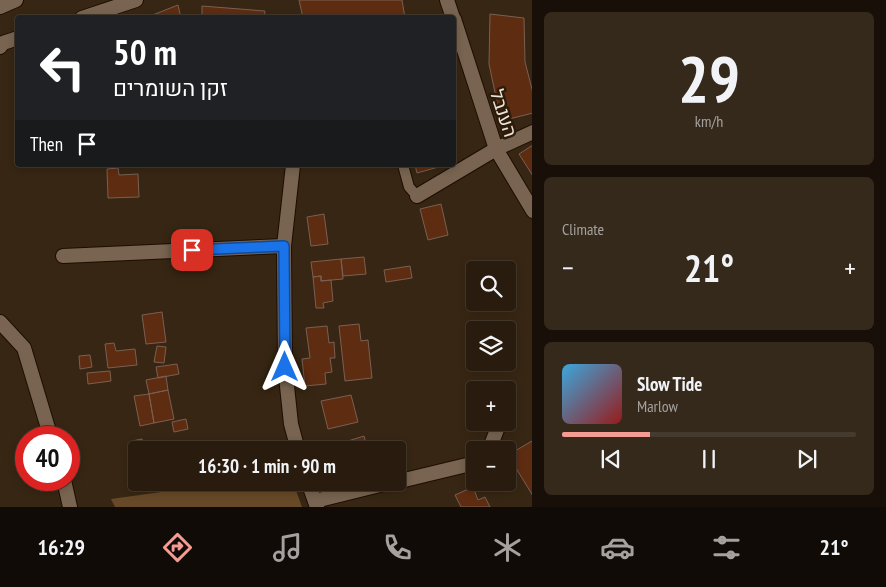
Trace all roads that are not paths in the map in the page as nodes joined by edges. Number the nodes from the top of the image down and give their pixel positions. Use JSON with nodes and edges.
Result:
{"nodes":[{"id":1,"x":16,"y":0,"type":"edge"},
{"id":2,"x":136,"y":0,"type":"edge"},
{"id":3,"x":448,"y":0,"type":"edge"},
{"id":4,"x":0,"y":7,"type":"edge"},
{"id":5,"x":91,"y":15,"type":"edge"},
{"id":6,"x":452,"y":15,"type":"edge"},
{"id":7,"x":456,"y":28,"type":"edge"},
{"id":8,"x":15,"y":39,"type":"edge"},
{"id":9,"x":1,"y":41,"type":"edge"},
{"id":10,"x":532,"y":132,"type":"edge"},
{"id":11,"x":496,"y":150,"type":"junction"},
{"id":12,"x":293,"y":167,"type":"edge"},
{"id":13,"x":404,"y":167,"type":"edge"},
{"id":14,"x":417,"y":196,"type":"joint"},
{"id":15,"x":532,"y":211,"type":"edge"},
{"id":16,"x":284,"y":246,"type":"junction"},
{"id":17,"x":63,"y":256,"type":"dead end"},
{"id":18,"x":0,"y":322,"type":"edge"},
{"id":19,"x":47,"y":426,"type":"edge"},
{"id":20,"x":296,"y":441,"type":"edge"},
{"id":21,"x":466,"y":465,"type":"edge"},
{"id":22,"x":406,"y":480,"type":"edge"},
{"id":23,"x":66,"y":491,"type":"edge"},
{"id":24,"x":311,"y":491,"type":"edge"},
{"id":25,"x":361,"y":491,"type":"edge"},
{"id":26,"x":316,"y":504,"type":"edge"},
{"id":27,"x":70,"y":507,"type":"edge"}],
"edges":[{"from":1,"to":4,"type":"street"},
{"from":2,"to":5,"type":"street"},
{"from":3,"to":6,"type":"street","name":"הענבל"},
{"from":7,"to":11,"type":"street","name":"הענבל"},
{"from":8,"to":9,"type":"street"},
{"from":10,"to":11,"type":"street"},
{"from":11,"to":14,"type":"street"},
{"from":11,"to":15,"type":"street","name":"הענבל"},
{"from":12,"to":16,"type":"street"},
{"from":13,"to":14,"type":"lane"},
{"from":16,"to":17,"type":"street"},
{"from":16,"to":20,"type":"street"},
{"from":18,"to":19,"type":"street"},
{"from":21,"to":22,"type":"street"},
{"from":23,"to":27,"type":"street"},
{"from":24,"to":26,"type":"street"},
{"from":25,"to":26,"type":"street"}]}
